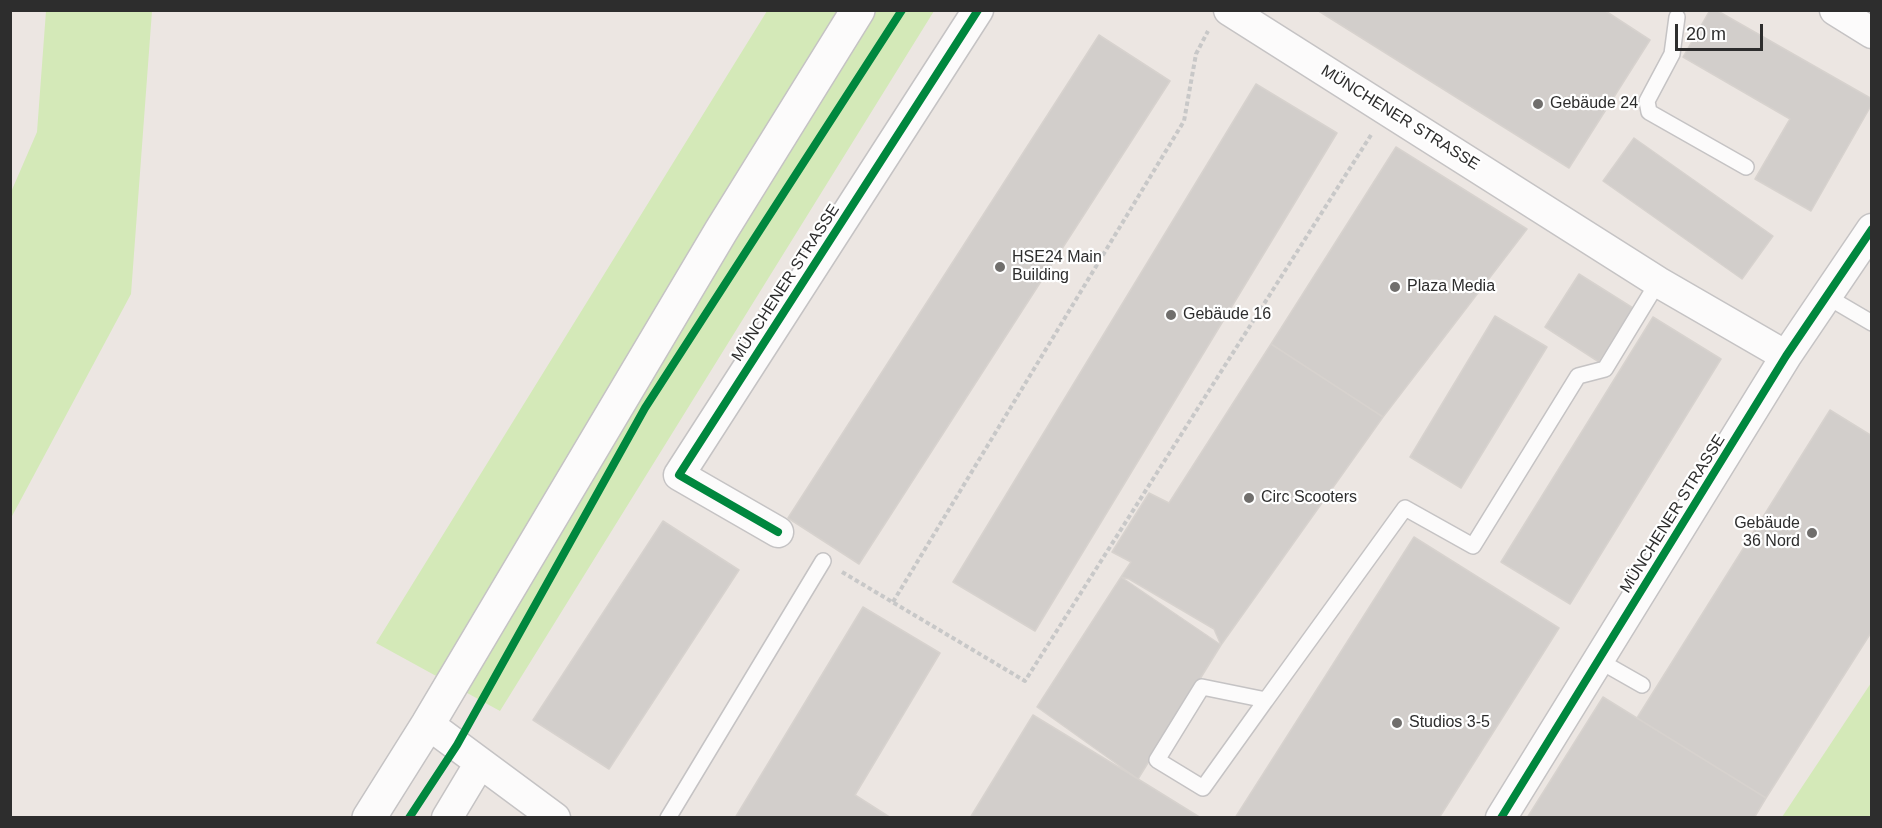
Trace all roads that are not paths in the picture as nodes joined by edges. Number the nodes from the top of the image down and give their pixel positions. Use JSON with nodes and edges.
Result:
{"nodes":[{"id":1,"x":858,"y":10,"type":"edge"},
{"id":2,"x":978,"y":10,"type":"edge"},
{"id":3,"x":1835,"y":10,"type":"edge"},
{"id":4,"x":1674,"y":13,"type":"edge"},
{"id":5,"x":1220,"y":18,"type":"edge"},
{"id":6,"x":1872,"y":33,"type":"edge"},
{"id":7,"x":1746,"y":168,"type":"dead end"},
{"id":8,"x":1872,"y":229,"type":"edge"},
{"id":9,"x":1658,"y":282,"type":"junction"},
{"id":10,"x":1826,"y":296,"type":"junction"},
{"id":11,"x":1872,"y":322,"type":"edge"},
{"id":12,"x":1786,"y":356,"type":"junction"},
{"id":13,"x":778,"y":532,"type":"dead end"},
{"id":14,"x":823,"y":561,"type":"road end"},
{"id":15,"x":1598,"y":660,"type":"junction"},
{"id":16,"x":1642,"y":685,"type":"dead end"},
{"id":17,"x":1266,"y":700,"type":"junction"},
{"id":18,"x":428,"y":724,"type":"junction"},
{"id":19,"x":480,"y":763,"type":"junction"},
{"id":20,"x":369,"y":818,"type":"edge"},
{"id":21,"x":447,"y":818,"type":"edge"},
{"id":22,"x":555,"y":818,"type":"edge"},
{"id":23,"x":668,"y":818,"type":"edge"},
{"id":24,"x":1502,"y":818,"type":"edge"}],
"edges":[{"from":1,"to":18,"type":"main road"},
{"from":2,"to":13,"type":"street","name":"MÜNCHENER STRASSE"},
{"from":3,"to":6,"type":"street"},
{"from":4,"to":7,"type":"lane"},
{"from":5,"to":9,"type":"street","name":"MÜNCHENER STRASSE"},
{"from":8,"to":10,"type":"street","name":"MÜNCHENER STRASSE"},
{"from":9,"to":12,"type":"street","name":"MÜNCHENER STRASSE"},
{"from":9,"to":17,"type":"lane"},
{"from":10,"to":11,"type":"lane"},
{"from":10,"to":12,"type":"street","name":"MÜNCHENER STRASSE"},
{"from":12,"to":15,"type":"street","name":"MÜNCHENER STRASSE"},
{"from":14,"to":23,"type":"lane"},
{"from":15,"to":16,"type":"lane"},
{"from":15,"to":24,"type":"street","name":"MÜNCHENER STRASSE"},
{"from":17,"to":17,"type":"lane"},
{"from":18,"to":19,"type":"street"},
{"from":18,"to":20,"type":"main road"},
{"from":19,"to":21,"type":"street"},
{"from":19,"to":22,"type":"street"}]}
